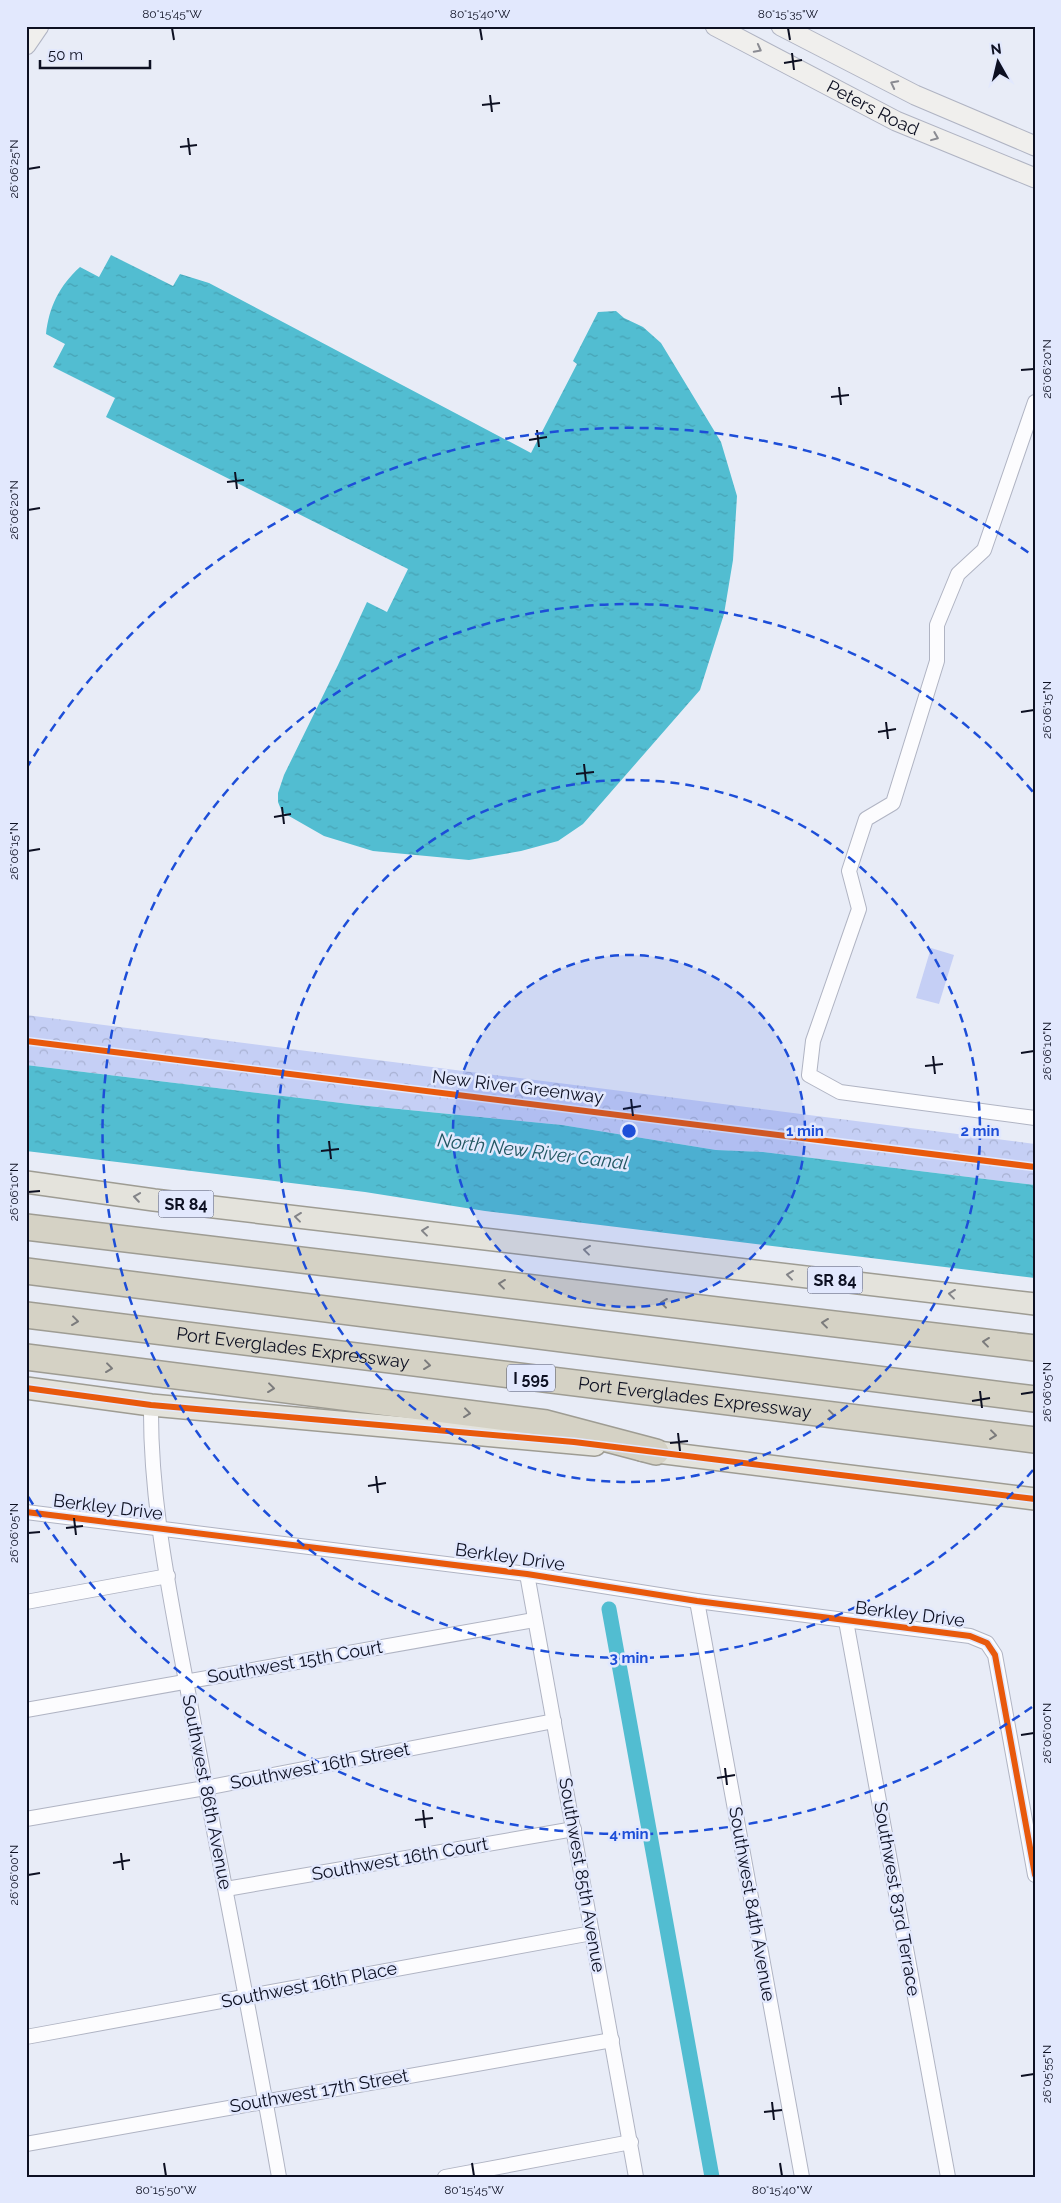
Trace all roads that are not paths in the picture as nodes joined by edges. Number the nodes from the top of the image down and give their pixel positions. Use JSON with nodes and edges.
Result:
{"nodes":[{"id":1,"x":39,"y":26,"type":"edge"},
{"id":2,"x":715,"y":26,"type":"edge"},
{"id":3,"x":781,"y":26,"type":"edge"},
{"id":4,"x":26,"y":45,"type":"edge"},
{"id":5,"x":1035,"y":146,"type":"edge"},
{"id":6,"x":1035,"y":178,"type":"edge"},
{"id":7,"x":1035,"y":402,"type":"edge"},
{"id":8,"x":1035,"y":1118,"type":"edge"},
{"id":9,"x":26,"y":1182,"type":"edge"},
{"id":10,"x":26,"y":1227,"type":"edge"},
{"id":11,"x":26,"y":1271,"type":"edge"},
{"id":12,"x":1035,"y":1304,"type":"edge"},
{"id":13,"x":26,"y":1315,"type":"edge"},
{"id":14,"x":1035,"y":1348,"type":"edge"},
{"id":15,"x":26,"y":1357,"type":"edge"},
{"id":16,"x":26,"y":1388,"type":"edge"},
{"id":17,"x":1035,"y":1399,"type":"edge"},
{"id":18,"x":152,"y":1405,"type":"junction"},
{"id":19,"x":1035,"y":1440,"type":"edge"},
{"id":20,"x":656,"y":1452,"type":"junction"},
{"id":21,"x":1035,"y":1499,"type":"edge"},
{"id":22,"x":26,"y":1512,"type":"edge"},
{"id":23,"x":160,"y":1529,"type":"junction"},
{"id":24,"x":527,"y":1574,"type":"junction"},
{"id":25,"x":168,"y":1576,"type":"junction"},
{"id":26,"x":697,"y":1601,"type":"junction"},
{"id":27,"x":26,"y":1602,"type":"edge"},
{"id":28,"x":534,"y":1620,"type":"junction"},
{"id":29,"x":846,"y":1621,"type":"junction"},
{"id":30,"x":186,"y":1681,"type":"junction"},
{"id":31,"x":26,"y":1710,"type":"edge"},
{"id":32,"x":554,"y":1721,"type":"junction"},
{"id":33,"x":205,"y":1788,"type":"junction"},
{"id":34,"x":26,"y":1819,"type":"edge"},
{"id":35,"x":574,"y":1829,"type":"junction"},
{"id":36,"x":1035,"y":1875,"type":"edge"},
{"id":37,"x":226,"y":1889,"type":"junction"},
{"id":38,"x":592,"y":1932,"type":"junction"},
{"id":39,"x":246,"y":1997,"type":"junction"},
{"id":40,"x":26,"y":2037,"type":"edge"},
{"id":41,"x":612,"y":2040,"type":"junction"},
{"id":42,"x":266,"y":2100,"type":"junction"},
{"id":43,"x":631,"y":2142,"type":"junction"},
{"id":44,"x":26,"y":2144,"type":"edge"},
{"id":45,"x":279,"y":2177,"type":"edge"},
{"id":46,"x":445,"y":2177,"type":"edge"},
{"id":47,"x":636,"y":2177,"type":"edge"},
{"id":48,"x":802,"y":2177,"type":"edge"},
{"id":49,"x":948,"y":2177,"type":"edge"}],
"edges":[{"from":1,"to":4,"type":"main road"},
{"from":2,"to":6,"type":"main road","name":"Peters Road","one_way":true},
{"from":5,"to":3,"type":"main road","name":"Peters Road","one_way":true},
{"from":7,"to":8,"type":"street"},
{"from":12,"to":9,"type":"main road","number":"SR 84","one_way":true},
{"from":14,"to":10,"type":"highway","one_way":true},
{"from":11,"to":17,"type":"highway"},
{"from":13,"to":19,"type":"highway","name":"Port Everglades Expressway","number":"I 595","one_way":true},
{"from":15,"to":20,"type":"highway","one_way":true},
{"from":16,"to":18,"type":"main road"},
{"from":18,"to":20,"type":"main road"},
{"from":18,"to":23,"type":"street","name":"Southwest 86th Avenue"},
{"from":20,"to":21,"type":"main road"},
{"from":22,"to":23,"type":"street","name":"Berkley Drive"},
{"from":23,"to":24,"type":"street","name":"Berkley Drive"},
{"from":23,"to":25,"type":"street","name":"Southwest 86th Avenue"},
{"from":24,"to":26,"type":"street","name":"Berkley Drive"},
{"from":24,"to":28,"type":"street","name":"Southwest 85th Avenue"},
{"from":25,"to":27,"type":"street"},
{"from":25,"to":30,"type":"street","name":"Southwest 86th Avenue"},
{"from":26,"to":29,"type":"street","name":"Berkley Drive"},
{"from":26,"to":48,"type":"street","name":"Southwest 84th Avenue"},
{"from":28,"to":30,"type":"street","name":"Southwest 15th Court"},
{"from":28,"to":32,"type":"street","name":"Southwest 85th Avenue"},
{"from":29,"to":36,"type":"street","name":"Berkley Drive"},
{"from":29,"to":49,"type":"street","name":"Southwest 83rd Terrace"},
{"from":30,"to":31,"type":"street","name":"Southwest 15th Court"},
{"from":30,"to":33,"type":"street","name":"Southwest 86th Avenue"},
{"from":32,"to":33,"type":"street","name":"Southwest 16th Street"},
{"from":32,"to":35,"type":"street","name":"Southwest 85th Avenue"},
{"from":33,"to":34,"type":"street","name":"Southwest 16th Street"},
{"from":33,"to":37,"type":"street","name":"Southwest 86th Avenue"},
{"from":35,"to":37,"type":"street","name":"Southwest 16th Court"},
{"from":35,"to":38,"type":"street","name":"Southwest 85th Avenue"},
{"from":37,"to":39,"type":"street","name":"Southwest 86th Avenue"},
{"from":38,"to":39,"type":"street","name":"Southwest 16th Place"},
{"from":38,"to":41,"type":"street","name":"Southwest 85th Avenue"},
{"from":39,"to":40,"type":"street","name":"Southwest 16th Place"},
{"from":39,"to":42,"type":"street","name":"Southwest 86th Avenue"},
{"from":41,"to":42,"type":"street","name":"Southwest 17th Street"},
{"from":41,"to":43,"type":"street","name":"Southwest 85th Avenue"},
{"from":42,"to":44,"type":"street","name":"Southwest 17th Street"},
{"from":42,"to":45,"type":"street","name":"Southwest 86th Avenue"},
{"from":43,"to":46,"type":"street"},
{"from":43,"to":47,"type":"street","name":"Southwest 85th Avenue"}]}
